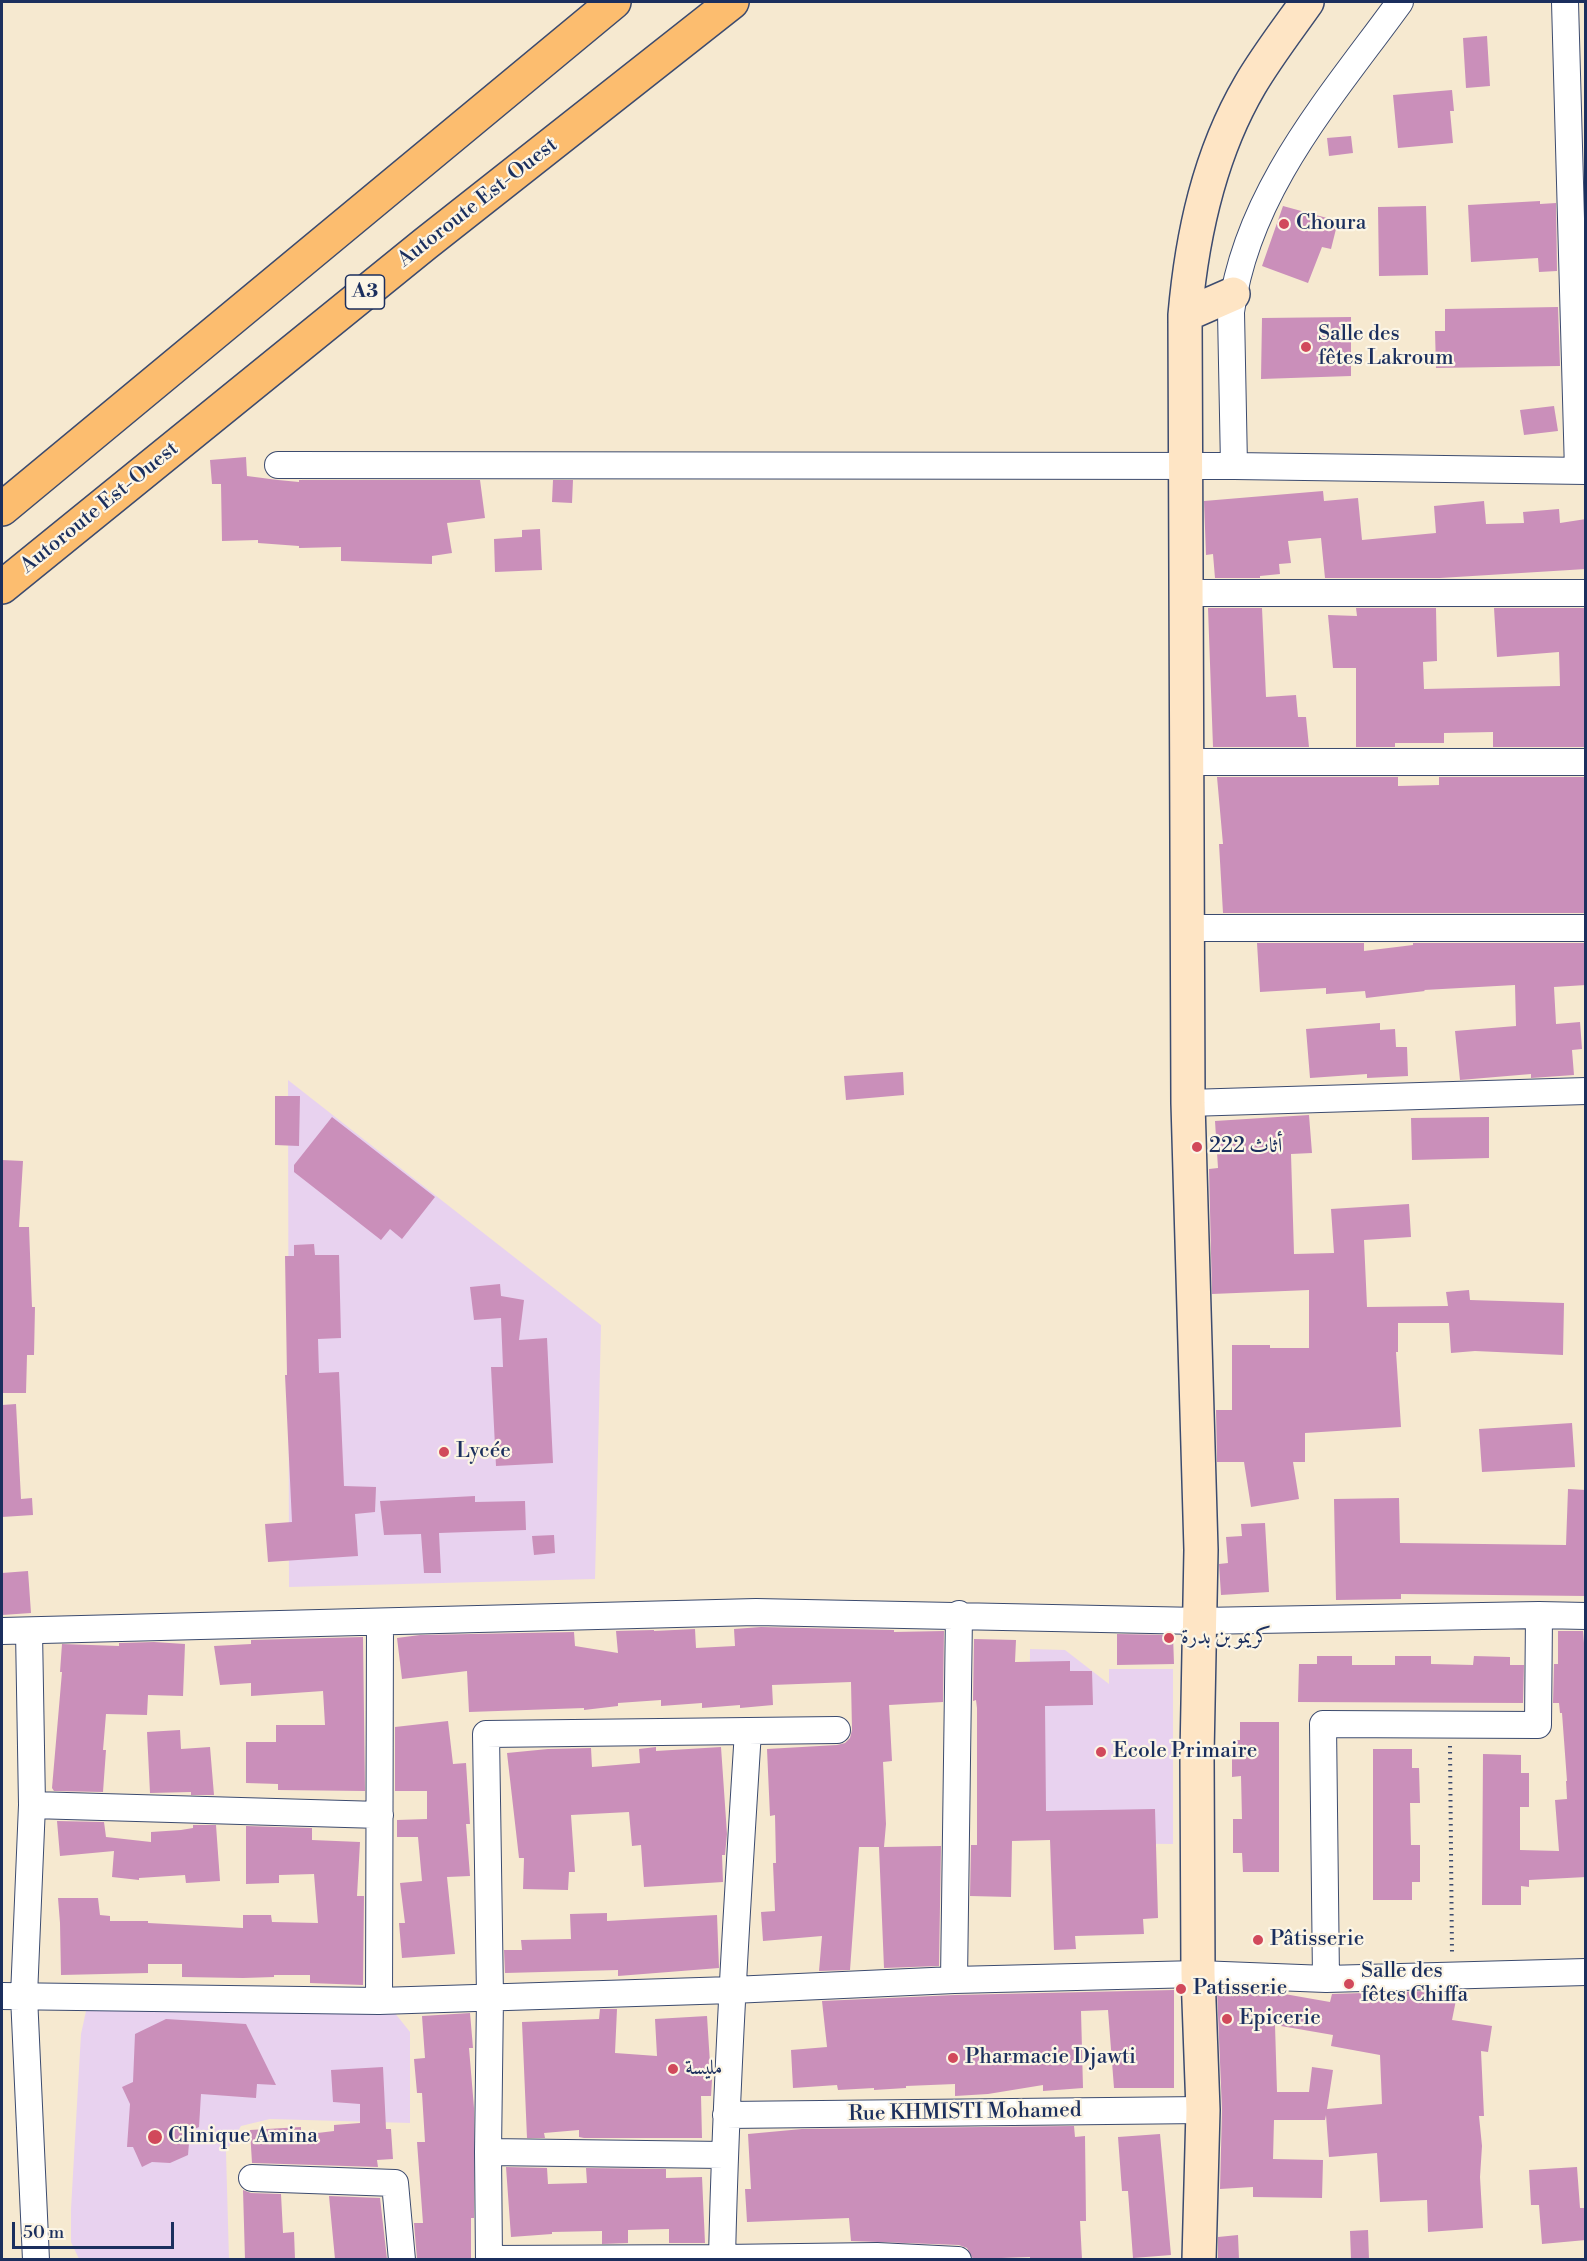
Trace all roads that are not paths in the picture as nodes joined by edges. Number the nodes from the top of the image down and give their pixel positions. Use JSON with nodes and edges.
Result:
{"nodes":[{"id":1,"x":614,"y":2,"type":"edge"},
{"id":2,"x":732,"y":2,"type":"edge"},
{"id":3,"x":1307,"y":2,"type":"edge"},
{"id":4,"x":1400,"y":2,"type":"edge"},
{"id":5,"x":1565,"y":2,"type":"edge"},
{"id":6,"x":1233,"y":294,"type":"junction"},
{"id":7,"x":1185,"y":315,"type":"junction"},
{"id":8,"x":278,"y":465,"type":"dead end"},
{"id":9,"x":1234,"y":466,"type":"junction"},
{"id":10,"x":1186,"y":467,"type":"junction"},
{"id":11,"x":1582,"y":471,"type":"edge"},
{"id":12,"x":2,"y":509,"type":"edge"},
{"id":13,"x":2,"y":587,"type":"edge"},
{"id":14,"x":1187,"y":593,"type":"junction"},
{"id":15,"x":1586,"y":593,"type":"edge"},
{"id":16,"x":1187,"y":762,"type":"junction"},
{"id":17,"x":1586,"y":762,"type":"edge"},
{"id":18,"x":1187,"y":927,"type":"junction"},
{"id":19,"x":1586,"y":928,"type":"edge"},
{"id":20,"x":1586,"y":1091,"type":"edge"},
{"id":21,"x":1188,"y":1103,"type":"junction"},
{"id":22,"x":959,"y":1614,"type":"junction"},
{"id":23,"x":1539,"y":1615,"type":"junction"},
{"id":24,"x":1586,"y":1616,"type":"edge"},
{"id":25,"x":1200,"y":1621,"type":"junction"},
{"id":26,"x":380,"y":1622,"type":"junction"},
{"id":27,"x":2,"y":1631,"type":"edge"},
{"id":28,"x":29,"y":1631,"type":"junction"},
{"id":29,"x":837,"y":1730,"type":"dead end"},
{"id":30,"x":747,"y":1731,"type":"junction"},
{"id":31,"x":32,"y":1806,"type":"junction"},
{"id":32,"x":380,"y":1815,"type":"junction"},
{"id":33,"x":1586,"y":1972,"type":"edge"},
{"id":34,"x":1198,"y":1974,"type":"junction"},
{"id":35,"x":1326,"y":1979,"type":"junction"},
{"id":36,"x":954,"y":1980,"type":"junction"},
{"id":37,"x":732,"y":1990,"type":"junction"},
{"id":38,"x":13,"y":1996,"type":"edge"},
{"id":39,"x":490,"y":1997,"type":"junction"},
{"id":40,"x":379,"y":2001,"type":"junction"},
{"id":41,"x":1203,"y":2110,"type":"junction"},
{"id":42,"x":726,"y":2115,"type":"junction"},
{"id":43,"x":488,"y":2152,"type":"junction"},
{"id":44,"x":724,"y":2155,"type":"junction"},
{"id":45,"x":252,"y":2178,"type":"dead end"},
{"id":46,"x":722,"y":2258,"type":"junction"},
{"id":47,"x":36,"y":2259,"type":"edge"},
{"id":48,"x":402,"y":2259,"type":"edge"},
{"id":49,"x":489,"y":2259,"type":"edge"},
{"id":50,"x":958,"y":2259,"type":"edge"},
{"id":51,"x":1199,"y":2259,"type":"edge"}],
"edges":[{"from":1,"to":12,"type":"highway"},
{"from":2,"to":13,"type":"highway","name":"Autoroute Est-Ouest","number":"A3"},
{"from":3,"to":7,"type":"main road"},
{"from":4,"to":6,"type":"street"},
{"from":5,"to":11,"type":"street"},
{"from":6,"to":7,"type":"main road"},
{"from":6,"to":9,"type":"street"},
{"from":7,"to":10,"type":"main road"},
{"from":8,"to":10,"type":"street"},
{"from":9,"to":10,"type":"street"},
{"from":9,"to":11,"type":"street"},
{"from":10,"to":14,"type":"main road"},
{"from":14,"to":15,"type":"street"},
{"from":14,"to":16,"type":"main road"},
{"from":16,"to":17,"type":"street"},
{"from":16,"to":18,"type":"main road"},
{"from":18,"to":19,"type":"street"},
{"from":18,"to":21,"type":"main road"},
{"from":20,"to":21,"type":"street"},
{"from":21,"to":25,"type":"main road"},
{"from":22,"to":25,"type":"street"},
{"from":22,"to":26,"type":"street"},
{"from":22,"to":36,"type":"street"},
{"from":23,"to":24,"type":"street"},
{"from":23,"to":25,"type":"street"},
{"from":23,"to":35,"type":"street"},
{"from":25,"to":34,"type":"main road"},
{"from":26,"to":28,"type":"street"},
{"from":26,"to":32,"type":"street"},
{"from":27,"to":28,"type":"street"},
{"from":28,"to":31,"type":"street"},
{"from":29,"to":30,"type":"street"},
{"from":30,"to":37,"type":"street"},
{"from":30,"to":39,"type":"street"},
{"from":31,"to":32,"type":"street"},
{"from":31,"to":38,"type":"street"},
{"from":32,"to":40,"type":"street"},
{"from":33,"to":35,"type":"street"},
{"from":34,"to":35,"type":"street"},
{"from":34,"to":36,"type":"street"},
{"from":34,"to":41,"type":"main road"},
{"from":36,"to":37,"type":"street"},
{"from":37,"to":39,"type":"street"},
{"from":37,"to":42,"type":"street"},
{"from":38,"to":40,"type":"street"},
{"from":38,"to":47,"type":"street"},
{"from":39,"to":40,"type":"street"},
{"from":39,"to":43,"type":"street"},
{"from":41,"to":42,"type":"street","name":"Rue KHMISTI Mohamed"},
{"from":41,"to":51,"type":"main road"},
{"from":42,"to":44,"type":"street"},
{"from":43,"to":44,"type":"street"},
{"from":43,"to":49,"type":"street"},
{"from":44,"to":46,"type":"street"},
{"from":45,"to":48,"type":"street"},
{"from":46,"to":49,"type":"street"},
{"from":46,"to":50,"type":"street"}]}
